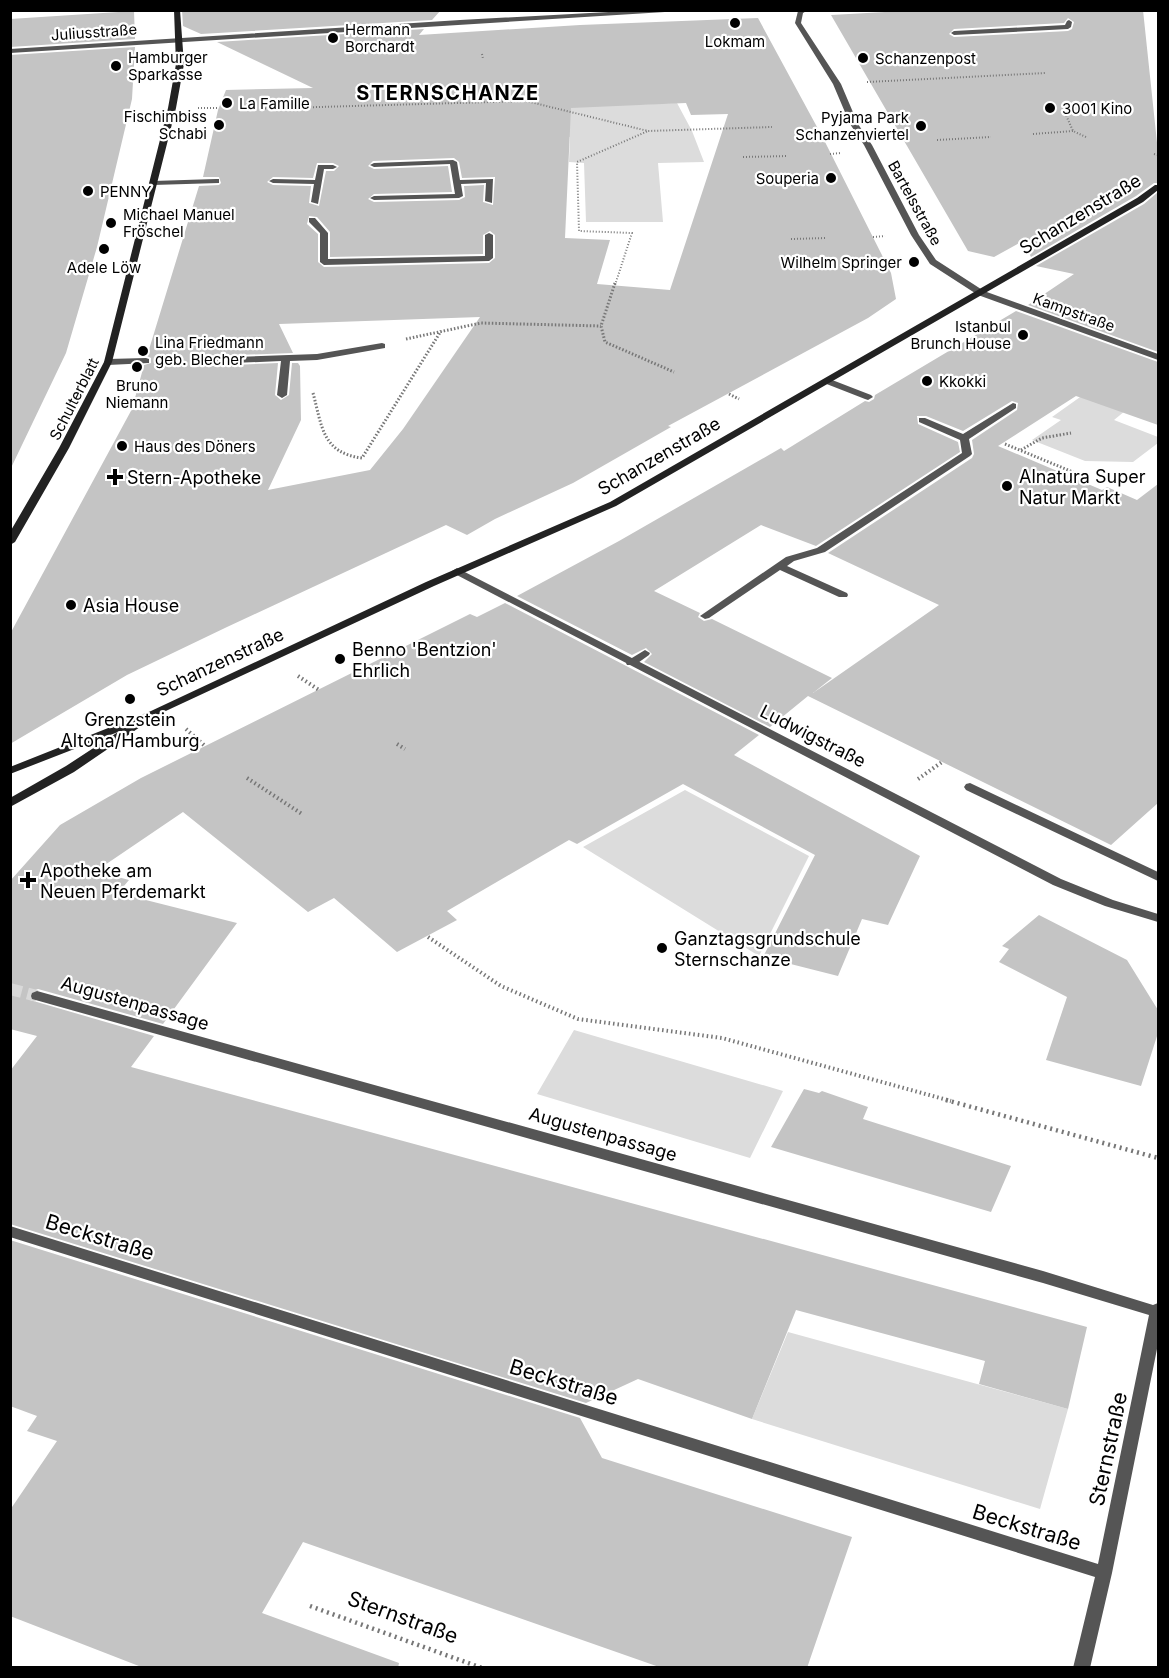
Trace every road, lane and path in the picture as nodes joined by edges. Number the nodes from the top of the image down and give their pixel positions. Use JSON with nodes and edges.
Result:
{"nodes":[{"id":1,"x":177,"y":10,"type":"edge"},
{"id":2,"x":462,"y":10,"type":"edge"},
{"id":3,"x":694,"y":10,"type":"edge"},
{"id":4,"x":802,"y":11,"type":"edge"},
{"id":5,"x":464,"y":22,"type":"junction"},
{"id":6,"x":1070,"y":22,"type":"dead end"},
{"id":7,"x":954,"y":33,"type":"dead end"},
{"id":8,"x":179,"y":40,"type":"junction"},
{"id":9,"x":10,"y":51,"type":"edge"},
{"id":10,"x":482,"y":54,"type":"dead end"},
{"id":11,"x":483,"y":59,"type":"dead end"},
{"id":12,"x":1046,"y":73,"type":"dead end"},
{"id":13,"x":869,"y":82,"type":"dead end"},
{"id":14,"x":250,"y":109,"type":"dead end"},
{"id":15,"x":1065,"y":113,"type":"dead end"},
{"id":16,"x":772,"y":128,"type":"dead end"},
{"id":17,"x":648,"y":131,"type":"junction"},
{"id":18,"x":1073,"y":131,"type":"junction"},
{"id":19,"x":1033,"y":134,"type":"dead end"},
{"id":20,"x":991,"y":137,"type":"dead end"},
{"id":21,"x":1086,"y":137,"type":"dead end"},
{"id":22,"x":937,"y":140,"type":"dead end"},
{"id":23,"x":1154,"y":154,"type":"dead end"},
{"id":24,"x":1158,"y":155,"type":"edge"},
{"id":25,"x":788,"y":156,"type":"dead end"},
{"id":26,"x":743,"y":157,"type":"dead end"},
{"id":27,"x":374,"y":165,"type":"dead end"},
{"id":28,"x":333,"y":167,"type":"dead end"},
{"id":29,"x":216,"y":181,"type":"dead end"},
{"id":30,"x":273,"y":181,"type":"dead end"},
{"id":31,"x":318,"y":182,"type":"junction"},
{"id":32,"x":457,"y":182,"type":"junction"},
{"id":33,"x":153,"y":183,"type":"junction"},
{"id":34,"x":1158,"y":187,"type":"edge"},
{"id":35,"x":374,"y":198,"type":"dead end"},
{"id":36,"x":489,"y":201,"type":"dead end"},
{"id":37,"x":315,"y":202,"type":"dead end"},
{"id":38,"x":312,"y":220,"type":"dead end"},
{"id":39,"x":489,"y":235,"type":"dead end"},
{"id":40,"x":826,"y":238,"type":"dead end"},
{"id":41,"x":791,"y":239,"type":"dead end"},
{"id":42,"x":981,"y":293,"type":"junction"},
{"id":43,"x":601,"y":326,"type":"junction"},
{"id":44,"x":441,"y":331,"type":"junction"},
{"id":45,"x":382,"y":346,"type":"joint"},
{"id":46,"x":316,"y":357,"type":"junction"},
{"id":47,"x":1158,"y":357,"type":"edge"},
{"id":48,"x":286,"y":359,"type":"junction"},
{"id":49,"x":146,"y":361,"type":"dead end"},
{"id":50,"x":210,"y":361,"type":"dead end"},
{"id":51,"x":108,"y":362,"type":"junction"},
{"id":52,"x":674,"y":372,"type":"dead end"},
{"id":53,"x":827,"y":381,"type":"junction"},
{"id":54,"x":282,"y":395,"type":"dead end"},
{"id":55,"x":868,"y":397,"type":"dead end"},
{"id":56,"x":1013,"y":406,"type":"dead end"},
{"id":57,"x":922,"y":420,"type":"dead end"},
{"id":58,"x":1071,"y":433,"type":"dead end"},
{"id":59,"x":969,"y":435,"type":"junction"},
{"id":60,"x":1021,"y":451,"type":"junction"},
{"id":61,"x":1085,"y":477,"type":"dead end"},
{"id":62,"x":10,"y":542,"type":"edge"},
{"id":63,"x":779,"y":566,"type":"junction"},
{"id":64,"x":457,"y":571,"type":"junction"},
{"id":65,"x":843,"y":595,"type":"dead end"},
{"id":66,"x":705,"y":616,"type":"dead end"},
{"id":67,"x":645,"y":653,"type":"dead end"},
{"id":68,"x":631,"y":663,"type":"junction"},
{"id":69,"x":155,"y":713,"type":"junction"},
{"id":70,"x":397,"y":744,"type":"dead end"},
{"id":71,"x":405,"y":750,"type":"dead end"},
{"id":72,"x":10,"y":771,"type":"edge"},
{"id":73,"x":247,"y":778,"type":"dead end"},
{"id":74,"x":970,"y":787,"type":"dead end"},
{"id":75,"x":10,"y":803,"type":"edge"},
{"id":76,"x":302,"y":814,"type":"dead end"},
{"id":77,"x":1158,"y":877,"type":"edge"},
{"id":78,"x":1158,"y":918,"type":"edge"},
{"id":79,"x":428,"y":937,"type":"dead end"},
{"id":80,"x":37,"y":996,"type":"tunnel mouth"},
{"id":81,"x":1158,"y":1158,"type":"edge"},
{"id":82,"x":10,"y":1232,"type":"edge"},
{"id":83,"x":1158,"y":1311,"type":"edge"},
{"id":84,"x":1104,"y":1574,"type":"junction"},
{"id":85,"x":310,"y":1606,"type":"dead end"},
{"id":86,"x":482,"y":1668,"type":"edge"},
{"id":87,"x":1081,"y":1668,"type":"edge"}],
"edges":[{"from":1,"to":8,"type":"street","name":"Schulterblatt"},
{"from":2,"to":5,"type":"street"},
{"from":3,"to":5,"type":"street","name":"Juliusstraße"},
{"from":4,"to":42,"type":"street","name":"Bartelsstraße"},
{"from":5,"to":8,"type":"street","name":"Juliusstraße"},
{"from":6,"to":7,"type":"street"},
{"from":8,"to":9,"type":"street","name":"Juliusstraße"},
{"from":8,"to":33,"type":"street","name":"Schulterblatt"},
{"from":10,"to":11,"type":"path"},
{"from":12,"to":13,"type":"path"},
{"from":14,"to":17,"type":"path"},
{"from":15,"to":18,"type":"path"},
{"from":16,"to":17,"type":"path"},
{"from":17,"to":43,"type":"path"},
{"from":18,"to":19,"type":"path"},
{"from":18,"to":21,"type":"path"},
{"from":20,"to":22,"type":"path"},
{"from":23,"to":24,"type":"path"},
{"from":25,"to":26,"type":"path"},
{"from":27,"to":32,"type":"street"},
{"from":28,"to":31,"type":"street"},
{"from":29,"to":33,"type":"street"},
{"from":30,"to":31,"type":"street"},
{"from":31,"to":37,"type":"street"},
{"from":32,"to":35,"type":"street"},
{"from":32,"to":36,"type":"street"},
{"from":33,"to":51,"type":"street","name":"Schulterblatt"},
{"from":34,"to":42,"type":"street","name":"Schanzenstraße"},
{"from":38,"to":39,"type":"street"},
{"from":40,"to":41,"type":"path"},
{"from":42,"to":47,"type":"street","name":"Kampstraße"},
{"from":42,"to":53,"type":"street","name":"Schanzenstraße"},
{"from":43,"to":44,"type":"path"},
{"from":43,"to":52,"type":"path"},
{"from":44,"to":45,"type":"path"},
{"from":44,"to":46,"type":"path"},
{"from":45,"to":46,"type":"street"},
{"from":46,"to":48,"type":"street"},
{"from":48,"to":50,"type":"street"},
{"from":48,"to":54,"type":"street"},
{"from":49,"to":51,"type":"street"},
{"from":51,"to":62,"type":"street","name":"Schulterblatt"},
{"from":53,"to":55,"type":"street"},
{"from":53,"to":64,"type":"street","name":"Schanzenstraße"},
{"from":56,"to":59,"type":"street"},
{"from":57,"to":59,"type":"street"},
{"from":58,"to":60,"type":"path"},
{"from":59,"to":60,"type":"path"},
{"from":59,"to":63,"type":"street"},
{"from":60,"to":61,"type":"path"},
{"from":63,"to":65,"type":"street"},
{"from":63,"to":66,"type":"street"},
{"from":64,"to":68,"type":"street","name":"Ludwigstraße"},
{"from":64,"to":69,"type":"street","name":"Schanzenstraße"},
{"from":67,"to":68,"type":"street"},
{"from":68,"to":78,"type":"street","name":"Ludwigstraße"},
{"from":69,"to":72,"type":"street","name":"Schanzenstraße"},
{"from":69,"to":75,"type":"street","name":"Schanzenstraße"},
{"from":70,"to":71,"type":"path"},
{"from":73,"to":76,"type":"path"},
{"from":74,"to":77,"type":"street"},
{"from":79,"to":81,"type":"path"},
{"from":80,"to":83,"type":"street","name":"Augustenpassage"},
{"from":82,"to":84,"type":"street","name":"Beckstraße"},
{"from":83,"to":84,"type":"street","name":"Sternstraße"},
{"from":84,"to":87,"type":"street","name":"Sternstraße"},
{"from":85,"to":86,"type":"path","name":"Sternstraße"}]}
